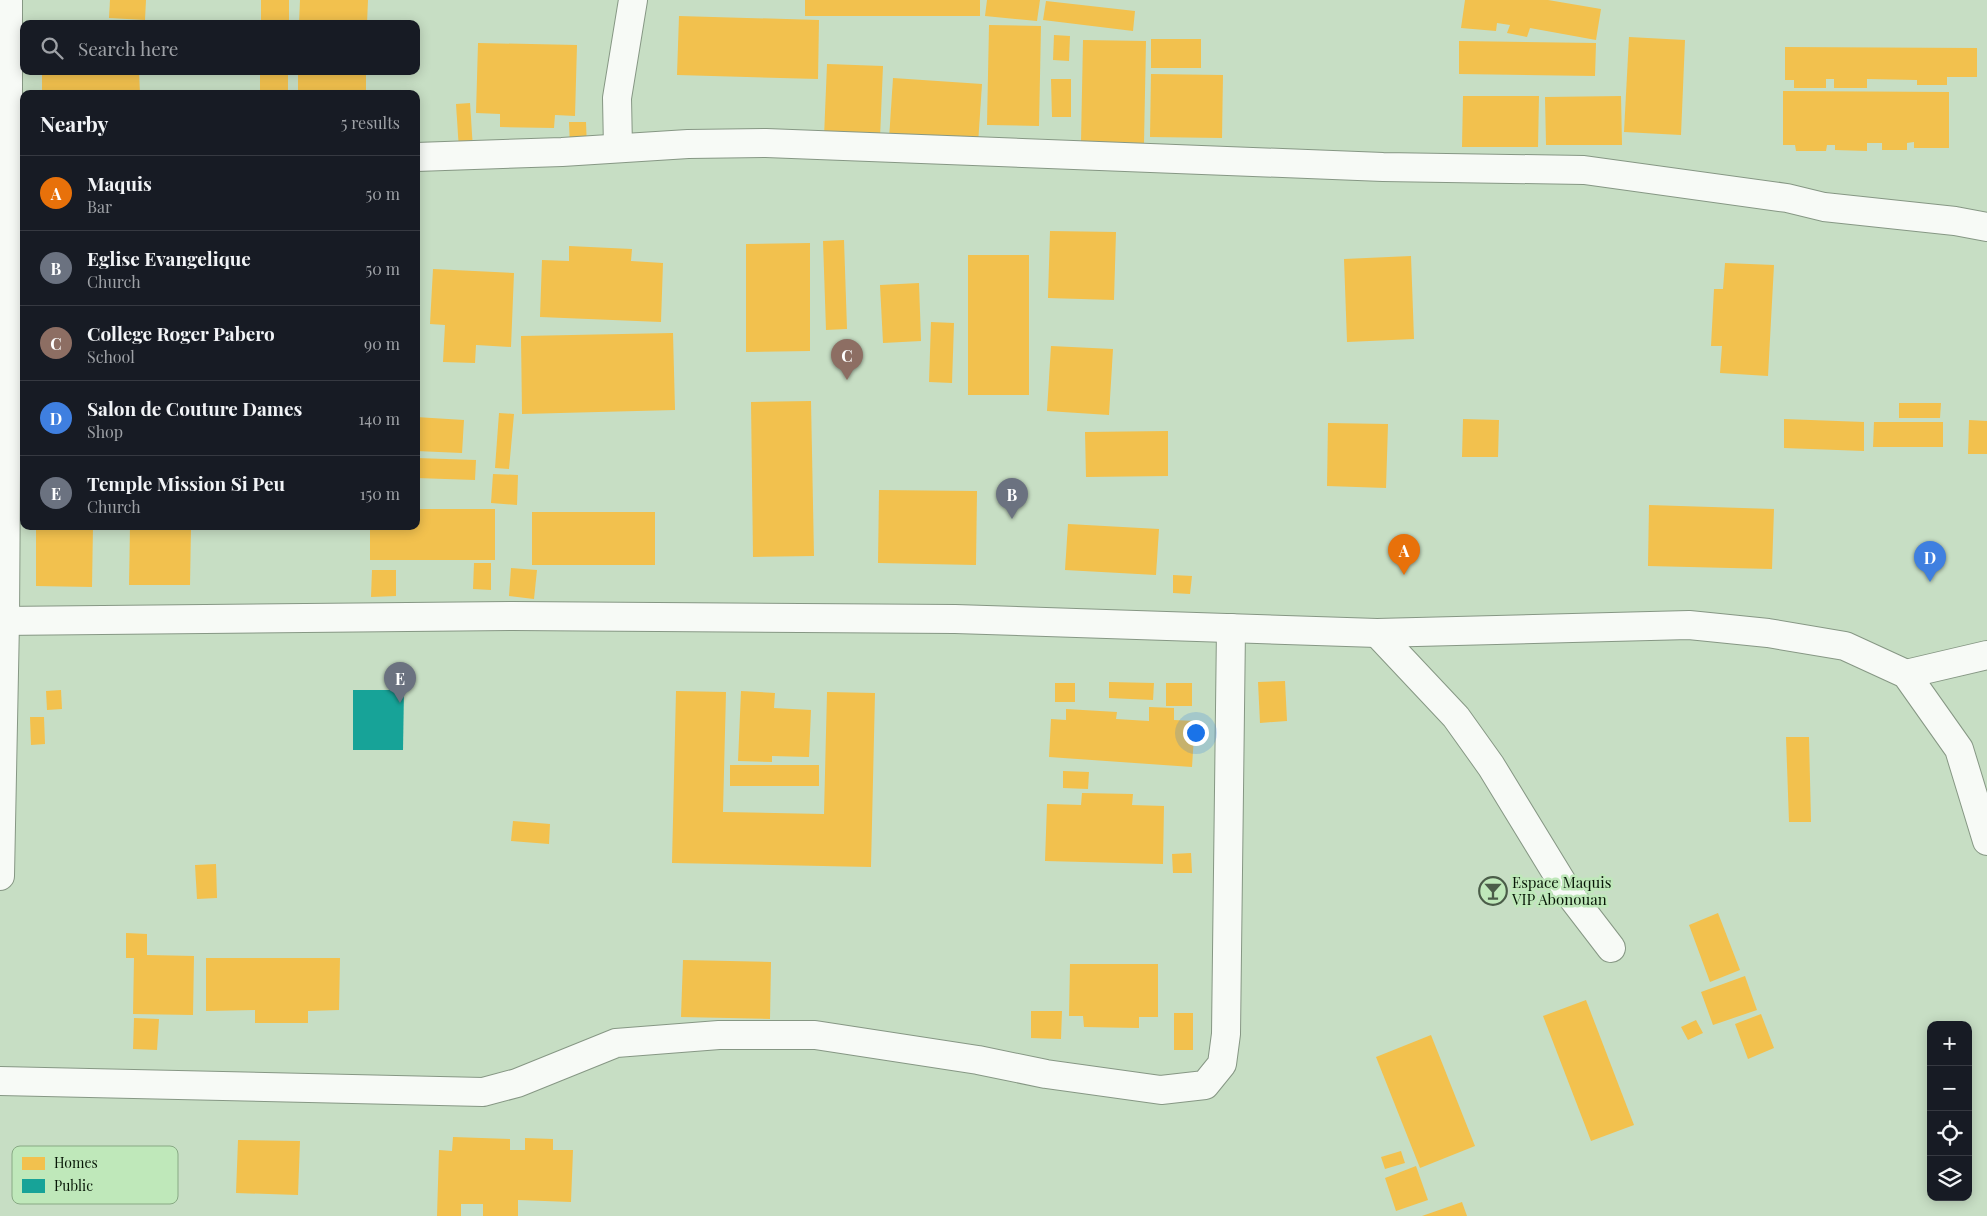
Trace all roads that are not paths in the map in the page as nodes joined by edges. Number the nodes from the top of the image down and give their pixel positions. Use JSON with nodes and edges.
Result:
{"nodes":[{"id":1,"x":8,"y":0,"type":"edge"},
{"id":2,"x":633,"y":0,"type":"edge"},
{"id":3,"x":618,"y":148,"type":"junction"},
{"id":4,"x":420,"y":157,"type":"edge"},
{"id":5,"x":11,"y":169,"type":"edge"},
{"id":6,"x":1987,"y":226,"type":"edge"},
{"id":7,"x":2,"y":621,"type":"edge"},
{"id":8,"x":1231,"y":628,"type":"junction"},
{"id":9,"x":1377,"y":633,"type":"junction"},
{"id":10,"x":1987,"y":656,"type":"edge"},
{"id":11,"x":1906,"y":674,"type":"junction"},
{"id":12,"x":1987,"y":842,"type":"edge"},
{"id":13,"x":0,"y":876,"type":"edge"},
{"id":14,"x":1611,"y":948,"type":"dead end"},
{"id":15,"x":0,"y":1081,"type":"edge"}],
"edges":[{"from":1,"to":5,"type":"street"},
{"from":2,"to":3,"type":"street"},
{"from":3,"to":4,"type":"street"},
{"from":3,"to":6,"type":"street"},
{"from":5,"to":7,"type":"street"},
{"from":7,"to":8,"type":"street"},
{"from":7,"to":13,"type":"street"},
{"from":8,"to":9,"type":"street"},
{"from":8,"to":15,"type":"street"},
{"from":9,"to":11,"type":"street"},
{"from":9,"to":14,"type":"street"},
{"from":10,"to":11,"type":"street"},
{"from":11,"to":12,"type":"street"}]}
